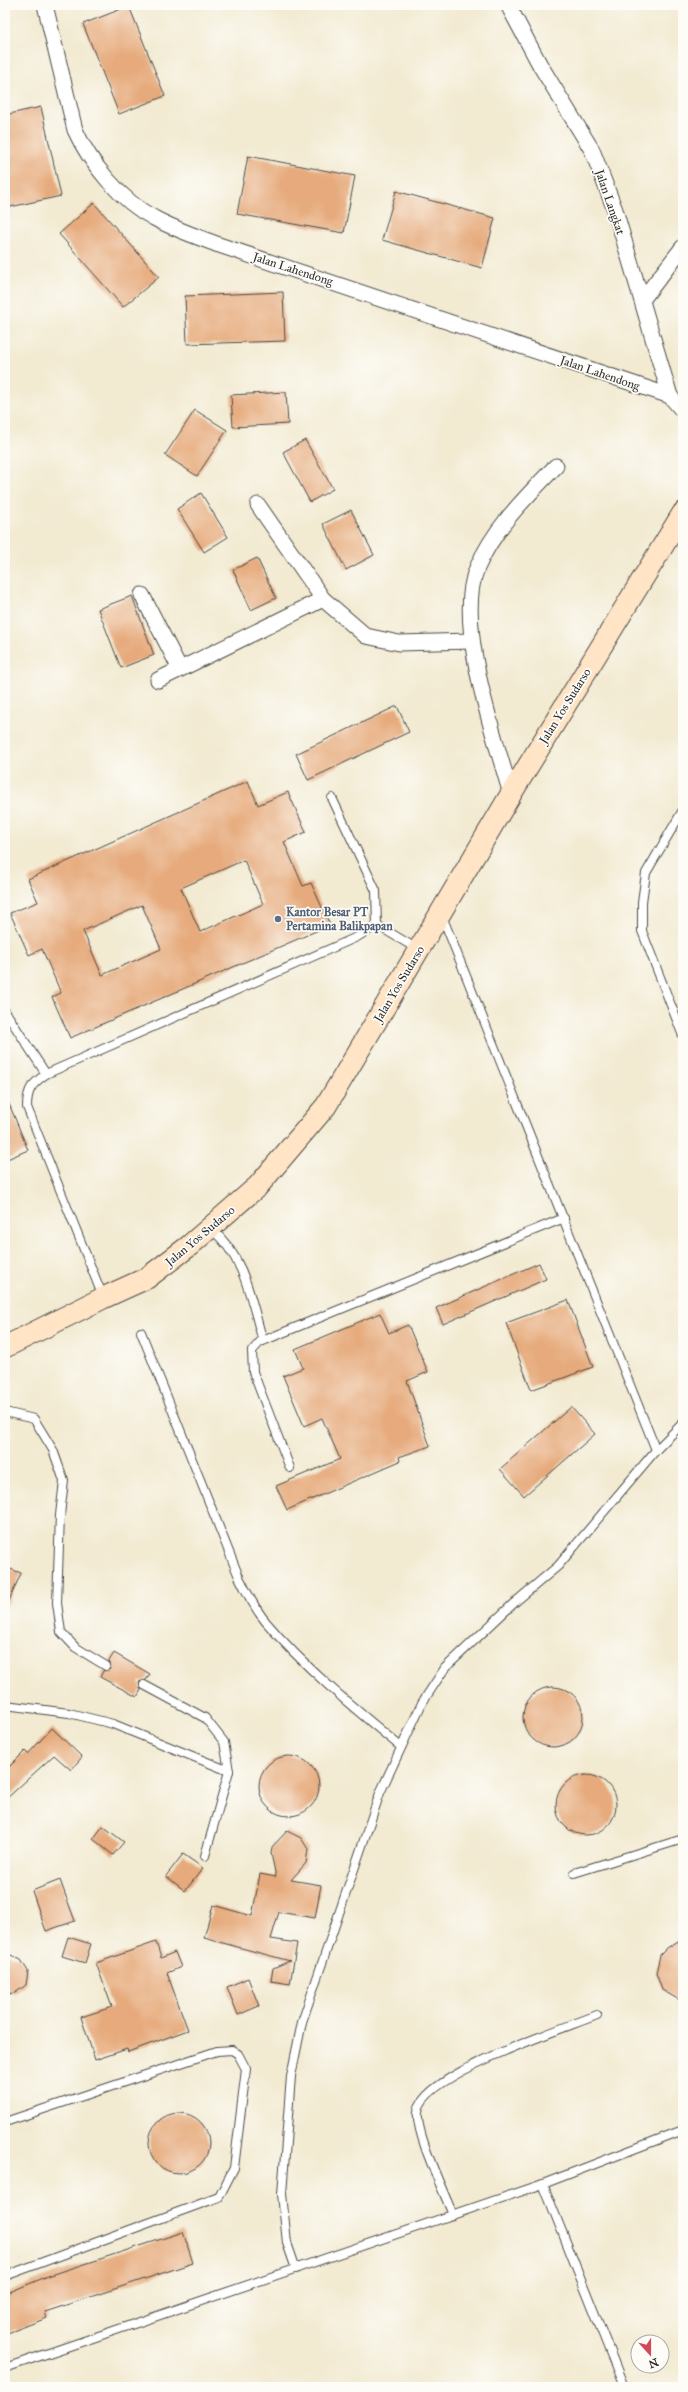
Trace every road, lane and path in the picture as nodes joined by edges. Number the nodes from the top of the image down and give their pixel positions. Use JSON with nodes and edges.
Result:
{"nodes":[{"id":1,"x":45,"y":5,"type":"edge"},
{"id":2,"x":508,"y":5,"type":"edge"},
{"id":3,"x":683,"y":247,"type":"edge"},
{"id":4,"x":642,"y":300,"type":"junction"},
{"id":5,"x":670,"y":396,"type":"junction"},
{"id":6,"x":683,"y":411,"type":"edge"},
{"id":7,"x":556,"y":466,"type":"dead end"},
{"id":8,"x":258,"y":505,"type":"dead end"},
{"id":9,"x":683,"y":513,"type":"edge"},
{"id":10,"x":142,"y":595,"type":"dead end"},
{"id":11,"x":323,"y":599,"type":"junction"},
{"id":12,"x":471,"y":641,"type":"junction"},
{"id":13,"x":180,"y":669,"type":"junction"},
{"id":14,"x":158,"y":680,"type":"dead end"},
{"id":15,"x":511,"y":794,"type":"junction"},
{"id":16,"x":332,"y":798,"type":"dead end"},
{"id":17,"x":683,"y":810,"type":"edge"},
{"id":18,"x":441,"y":915,"type":"junction"},
{"id":19,"x":377,"y":925,"type":"junction"},
{"id":20,"x":419,"y":950,"type":"junction"},
{"id":21,"x":5,"y":1011,"type":"edge"},
{"id":22,"x":683,"y":1036,"type":"edge"},
{"id":23,"x":46,"y":1074,"type":"junction"},
{"id":24,"x":564,"y":1218,"type":"junction"},
{"id":25,"x":210,"y":1228,"type":"junction"},
{"id":26,"x":103,"y":1298,"type":"junction"},
{"id":27,"x":141,"y":1332,"type":"dead end"},
{"id":28,"x":263,"y":1341,"type":"junction"},
{"id":29,"x":5,"y":1347,"type":"edge"},
{"id":30,"x":5,"y":1414,"type":"edge"},
{"id":31,"x":683,"y":1423,"type":"edge"},
{"id":32,"x":656,"y":1450,"type":"junction"},
{"id":33,"x":290,"y":1468,"type":"dead end"},
{"id":34,"x":106,"y":1666,"type":"dead end"},
{"id":35,"x":144,"y":1685,"type":"dead end"},
{"id":36,"x":5,"y":1705,"type":"edge"},
{"id":37,"x":401,"y":1747,"type":"junction"},
{"id":38,"x":229,"y":1771,"type":"junction"},
{"id":39,"x":683,"y":1839,"type":"edge"},
{"id":40,"x":205,"y":1856,"type":"dead end"},
{"id":41,"x":574,"y":1873,"type":"dead end"},
{"id":42,"x":597,"y":2016,"type":"dead end"},
{"id":43,"x":5,"y":2122,"type":"edge"},
{"id":44,"x":683,"y":2130,"type":"edge"},
{"id":45,"x":543,"y":2184,"type":"junction"},
{"id":46,"x":453,"y":2215,"type":"junction"},
{"id":47,"x":296,"y":2269,"type":"junction"},
{"id":48,"x":5,"y":2276,"type":"edge"},
{"id":49,"x":5,"y":2368,"type":"edge"},
{"id":50,"x":624,"y":2387,"type":"edge"}],
"edges":[{"from":1,"to":5,"type":"street","name":"Jalan Lahendong"},
{"from":2,"to":4,"type":"street","name":"Jalan Langkat"},
{"from":3,"to":4,"type":"street"},
{"from":4,"to":5,"type":"street","name":"Jalan Langkat"},
{"from":5,"to":6,"type":"street","name":"Jalan Langkat"},
{"from":7,"to":12,"type":"street"},
{"from":8,"to":11,"type":"street"},
{"from":9,"to":15,"type":"main road","name":"Jalan Yos Sudarso"},
{"from":10,"to":13,"type":"street"},
{"from":11,"to":12,"type":"street"},
{"from":11,"to":13,"type":"street"},
{"from":12,"to":15,"type":"street"},
{"from":13,"to":14,"type":"street"},
{"from":15,"to":18,"type":"main road","name":"Jalan Yos Sudarso"},
{"from":16,"to":19,"type":"lane"},
{"from":17,"to":22,"type":"lane"},
{"from":18,"to":20,"type":"main road","name":"Jalan Yos Sudarso"},
{"from":18,"to":24,"type":"lane"},
{"from":19,"to":20,"type":"lane"},
{"from":19,"to":23,"type":"lane"},
{"from":20,"to":25,"type":"main road","name":"Jalan Yos Sudarso"},
{"from":21,"to":23,"type":"lane"},
{"from":23,"to":26,"type":"lane"},
{"from":24,"to":28,"type":"lane"},
{"from":24,"to":32,"type":"lane"},
{"from":25,"to":26,"type":"main road","name":"Jalan Yos Sudarso"},
{"from":25,"to":28,"type":"lane"},
{"from":26,"to":29,"type":"main road","name":"Jalan Yos Sudarso"},
{"from":27,"to":37,"type":"lane"},
{"from":28,"to":33,"type":"lane"},
{"from":30,"to":34,"type":"lane"},
{"from":31,"to":32,"type":"lane"},
{"from":32,"to":37,"type":"lane"},
{"from":35,"to":38,"type":"lane"},
{"from":36,"to":38,"type":"lane"},
{"from":37,"to":47,"type":"lane"},
{"from":38,"to":40,"type":"lane"},
{"from":39,"to":41,"type":"lane"},
{"from":42,"to":46,"type":"lane"},
{"from":43,"to":48,"type":"lane"},
{"from":44,"to":45,"type":"lane"},
{"from":45,"to":46,"type":"lane"},
{"from":45,"to":50,"type":"lane"},
{"from":46,"to":47,"type":"lane"},
{"from":47,"to":49,"type":"lane"}]}
